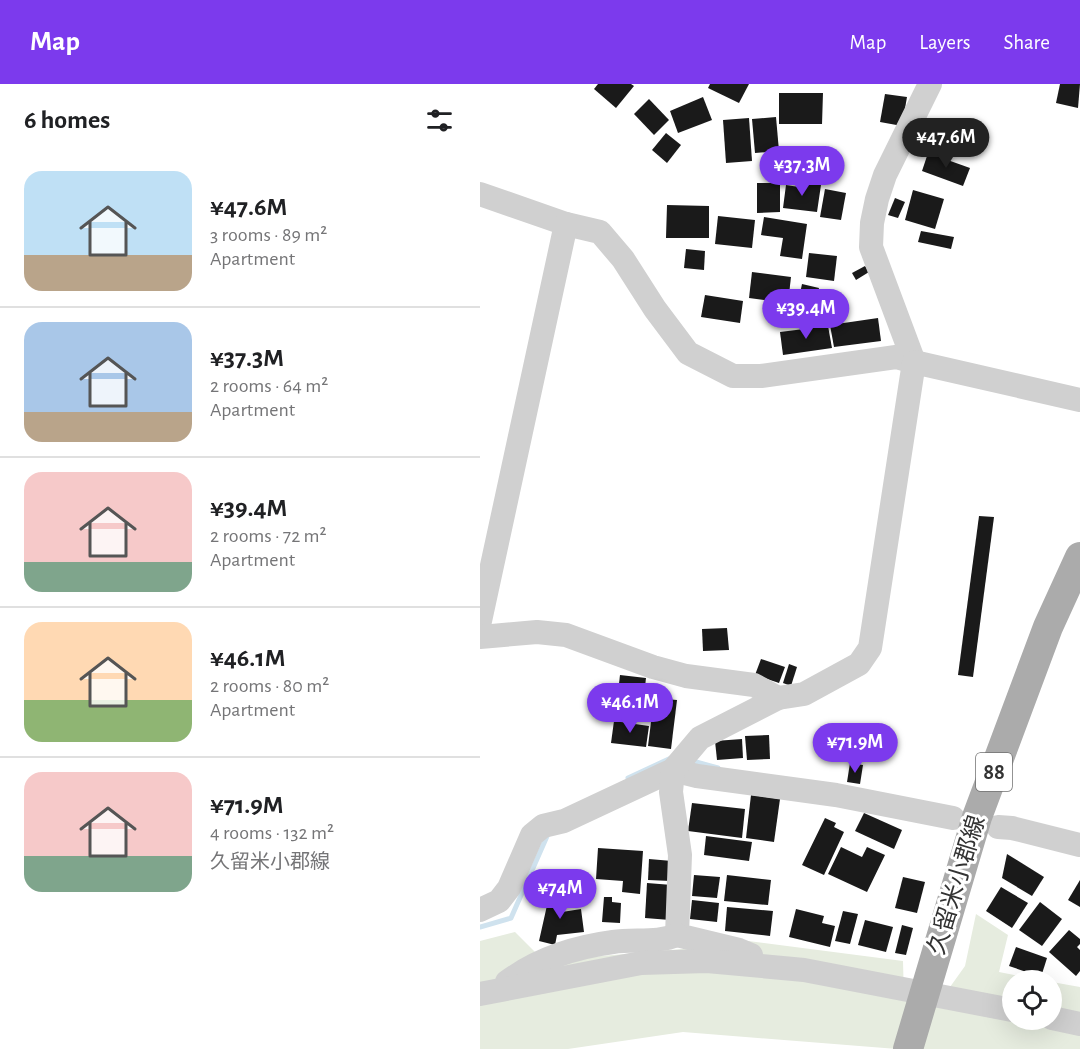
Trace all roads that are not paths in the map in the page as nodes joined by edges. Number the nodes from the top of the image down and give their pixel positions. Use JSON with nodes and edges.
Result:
{"nodes":[{"id":1,"x":920,"y":87,"type":"edge"},
{"id":2,"x":480,"y":194,"type":"edge"},
{"id":3,"x":566,"y":224,"type":"junction"},
{"id":4,"x":914,"y":362,"type":"junction"},
{"id":5,"x":1080,"y":399,"type":"edge"},
{"id":6,"x":1080,"y":557,"type":"edge"},
{"id":7,"x":480,"y":621,"type":"edge"},
{"id":8,"x":480,"y":637,"type":"edge"},
{"id":9,"x":778,"y":698,"type":"junction"},
{"id":10,"x":673,"y":770,"type":"junction"},
{"id":11,"x":953,"y":818,"type":"dead end"},
{"id":12,"x":998,"y":827,"type":"dead end"},
{"id":13,"x":1080,"y":845,"type":"edge"},
{"id":14,"x":480,"y":910,"type":"edge"},
{"id":15,"x":677,"y":935,"type":"junction"},
{"id":16,"x":781,"y":967,"type":"junction"},
{"id":17,"x":489,"y":991,"type":"edge"},
{"id":18,"x":924,"y":997,"type":"junction"},
{"id":19,"x":1002,"y":1009,"type":"edge"},
{"id":20,"x":1062,"y":1020,"type":"edge"},
{"id":21,"x":1080,"y":1024,"type":"edge"},
{"id":22,"x":908,"y":1049,"type":"edge"}],
"edges":[{"from":1,"to":4,"type":"street"},
{"from":2,"to":3,"type":"street"},
{"from":3,"to":4,"type":"street"},
{"from":3,"to":7,"type":"street"},
{"from":4,"to":5,"type":"street"},
{"from":4,"to":9,"type":"street"},
{"from":6,"to":18,"type":"main road","name":"久留米小郡線","number":"88"},
{"from":8,"to":9,"type":"street"},
{"from":9,"to":10,"type":"street"},
{"from":10,"to":11,"type":"street"},
{"from":10,"to":14,"type":"street"},
{"from":10,"to":15,"type":"street"},
{"from":12,"to":13,"type":"street"},
{"from":15,"to":16,"type":"street"},
{"from":15,"to":17,"type":"street"},
{"from":16,"to":17,"type":"street"},
{"from":16,"to":18,"type":"street"},
{"from":18,"to":19,"type":"street"},
{"from":18,"to":22,"type":"main road","name":"久留米小郡線","number":"88"},
{"from":20,"to":21,"type":"street"}]}
